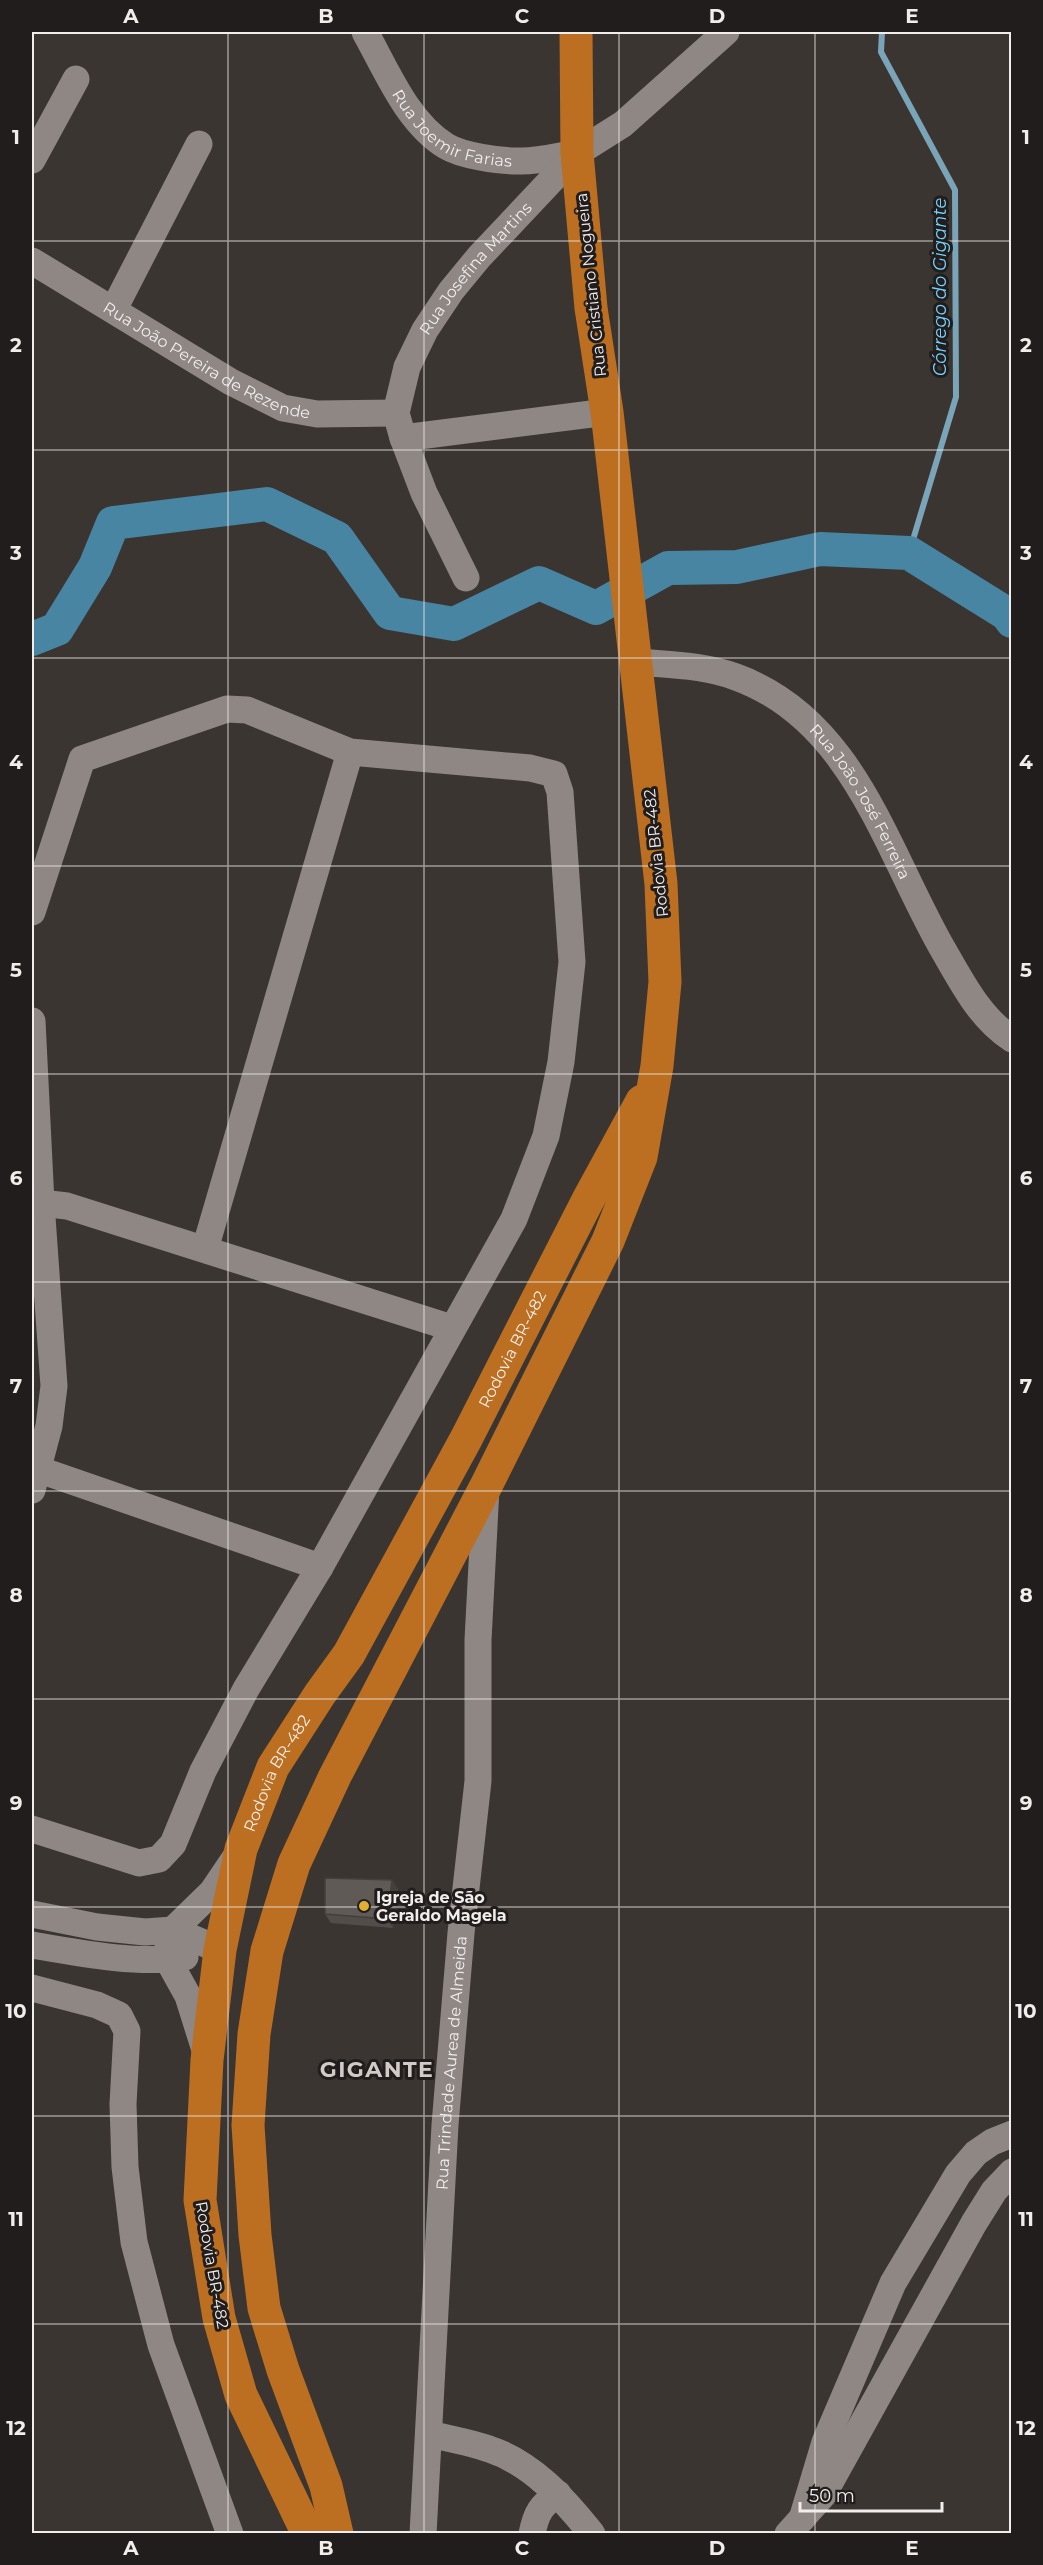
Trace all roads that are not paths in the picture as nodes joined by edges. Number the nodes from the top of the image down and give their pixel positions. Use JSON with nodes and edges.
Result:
{"nodes":[{"id":1,"x":365,"y":32,"type":"edge"},
{"id":2,"x":576,"y":32,"type":"edge"},
{"id":3,"x":726,"y":32,"type":"edge"},
{"id":4,"x":76,"y":79,"type":"dead end"},
{"id":5,"x":200,"y":144,"type":"dead end"},
{"id":6,"x":577,"y":153,"type":"junction"},
{"id":7,"x":32,"y":160,"type":"edge"},
{"id":8,"x":32,"y":261,"type":"edge"},
{"id":9,"x":114,"y":309,"type":"junction"},
{"id":10,"x":606,"y":412,"type":"junction"},
{"id":11,"x":399,"y":425,"type":"junction"},
{"id":12,"x":466,"y":578,"type":"dead end"},
{"id":13,"x":632,"y":627,"type":"joint"},
{"id":14,"x":637,"y":662,"type":"junction"},
{"id":15,"x":350,"y":752,"type":"junction"},
{"id":16,"x":32,"y":912,"type":"edge"},
{"id":17,"x":32,"y":1021,"type":"edge"},
{"id":18,"x":1011,"y":1039,"type":"edge"},
{"id":19,"x":654,"y":1078,"type":"junction"},
{"id":20,"x":40,"y":1203,"type":"junction"},
{"id":21,"x":205,"y":1248,"type":"junction"},
{"id":22,"x":452,"y":1328,"type":"junction"},
{"id":23,"x":34,"y":1479,"type":"edge"},
{"id":24,"x":487,"y":1484,"type":"junction"},
{"id":25,"x":320,"y":1567,"type":"junction"},
{"id":26,"x":32,"y":1829,"type":"edge"},
{"id":27,"x":241,"y":1849,"type":"junction"},
{"id":28,"x":33,"y":1918,"type":"edge"},
{"id":29,"x":173,"y":1930,"type":"junction"},
{"id":30,"x":32,"y":1945,"type":"edge"},
{"id":31,"x":220,"y":1950,"type":"junction"},
{"id":32,"x":267,"y":1951,"type":"junction"},
{"id":33,"x":168,"y":1960,"type":"junction"},
{"id":34,"x":32,"y":1988,"type":"edge"},
{"id":35,"x":207,"y":2060,"type":"junction"},
{"id":36,"x":1011,"y":2135,"type":"edge"},
{"id":37,"x":1011,"y":2172,"type":"edge"},
{"id":38,"x":430,"y":2434,"type":"junction"},
{"id":39,"x":558,"y":2494,"type":"junction"},
{"id":40,"x":795,"y":2526,"type":"edge"},
{"id":41,"x":230,"y":2534,"type":"edge"},
{"id":42,"x":308,"y":2534,"type":"edge"},
{"id":43,"x":337,"y":2534,"type":"edge"},
{"id":44,"x":423,"y":2534,"type":"edge"},
{"id":45,"x":532,"y":2534,"type":"edge"},
{"id":46,"x":592,"y":2534,"type":"edge"}],
"edges":[{"from":1,"to":6,"type":"street","name":"Rua Joemir Farias"},
{"from":2,"to":6,"type":"highway","name":"Rua Cristiano Nogueira"},
{"from":3,"to":6,"type":"street","name":"Rua Josefina Martins"},
{"from":4,"to":7,"type":"street"},
{"from":5,"to":9,"type":"street"},
{"from":6,"to":10,"type":"highway","name":"Rua Cristiano Nogueira"},
{"from":6,"to":11,"type":"street","name":"Rua Josefina Martins"},
{"from":8,"to":9,"type":"street","name":"Rua João Pereira de Rezende"},
{"from":9,"to":11,"type":"street","name":"Rua João Pereira de Rezende"},
{"from":10,"to":11,"type":"street","name":"Rua João Pereira de Rezende"},
{"from":10,"to":13,"type":"highway","name":"Rua Cristiano Nogueira"},
{"from":11,"to":12,"type":"street"},
{"from":13,"to":14,"type":"highway","name":"Rodovia BR-482"},
{"from":14,"to":18,"type":"street","name":"Rua João José Ferreira"},
{"from":14,"to":19,"type":"highway","name":"Rodovia BR-482"},
{"from":15,"to":16,"type":"street"},
{"from":15,"to":21,"type":"street"},
{"from":15,"to":22,"type":"street"},
{"from":17,"to":20,"type":"street"},
{"from":19,"to":24,"type":"highway","name":"Rodovia BR-482"},
{"from":19,"to":27,"type":"highway","name":"Rodovia BR-482"},
{"from":20,"to":21,"type":"street"},
{"from":20,"to":23,"type":"street"},
{"from":21,"to":22,"type":"street"},
{"from":22,"to":25,"type":"street"},
{"from":23,"to":25,"type":"street"},
{"from":24,"to":32,"type":"highway","name":"Rodovia BR-482"},
{"from":24,"to":38,"type":"street","name":"Rua Trindade Aurea de Almeida"},
{"from":25,"to":26,"type":"street"},
{"from":27,"to":29,"type":"street"},
{"from":27,"to":31,"type":"highway","name":"Rodovia BR-482"},
{"from":28,"to":29,"type":"street"},
{"from":29,"to":31,"type":"street"},
{"from":29,"to":33,"type":"street"},
{"from":30,"to":33,"type":"street"},
{"from":31,"to":32,"type":"highway"},
{"from":31,"to":33,"type":"street"},
{"from":31,"to":35,"type":"highway","name":"Rodovia BR-482"},
{"from":32,"to":43,"type":"highway","name":"Rodovia BR-482"},
{"from":33,"to":35,"type":"street"},
{"from":34,"to":41,"type":"street"},
{"from":35,"to":42,"type":"highway","name":"Rodovia BR-482"},
{"from":36,"to":40,"type":"street"},
{"from":37,"to":40,"type":"street"},
{"from":38,"to":39,"type":"street"},
{"from":38,"to":44,"type":"street","name":"Rua Trindade Aurea de Almeida"},
{"from":39,"to":45,"type":"street"},
{"from":39,"to":46,"type":"street"}]}
